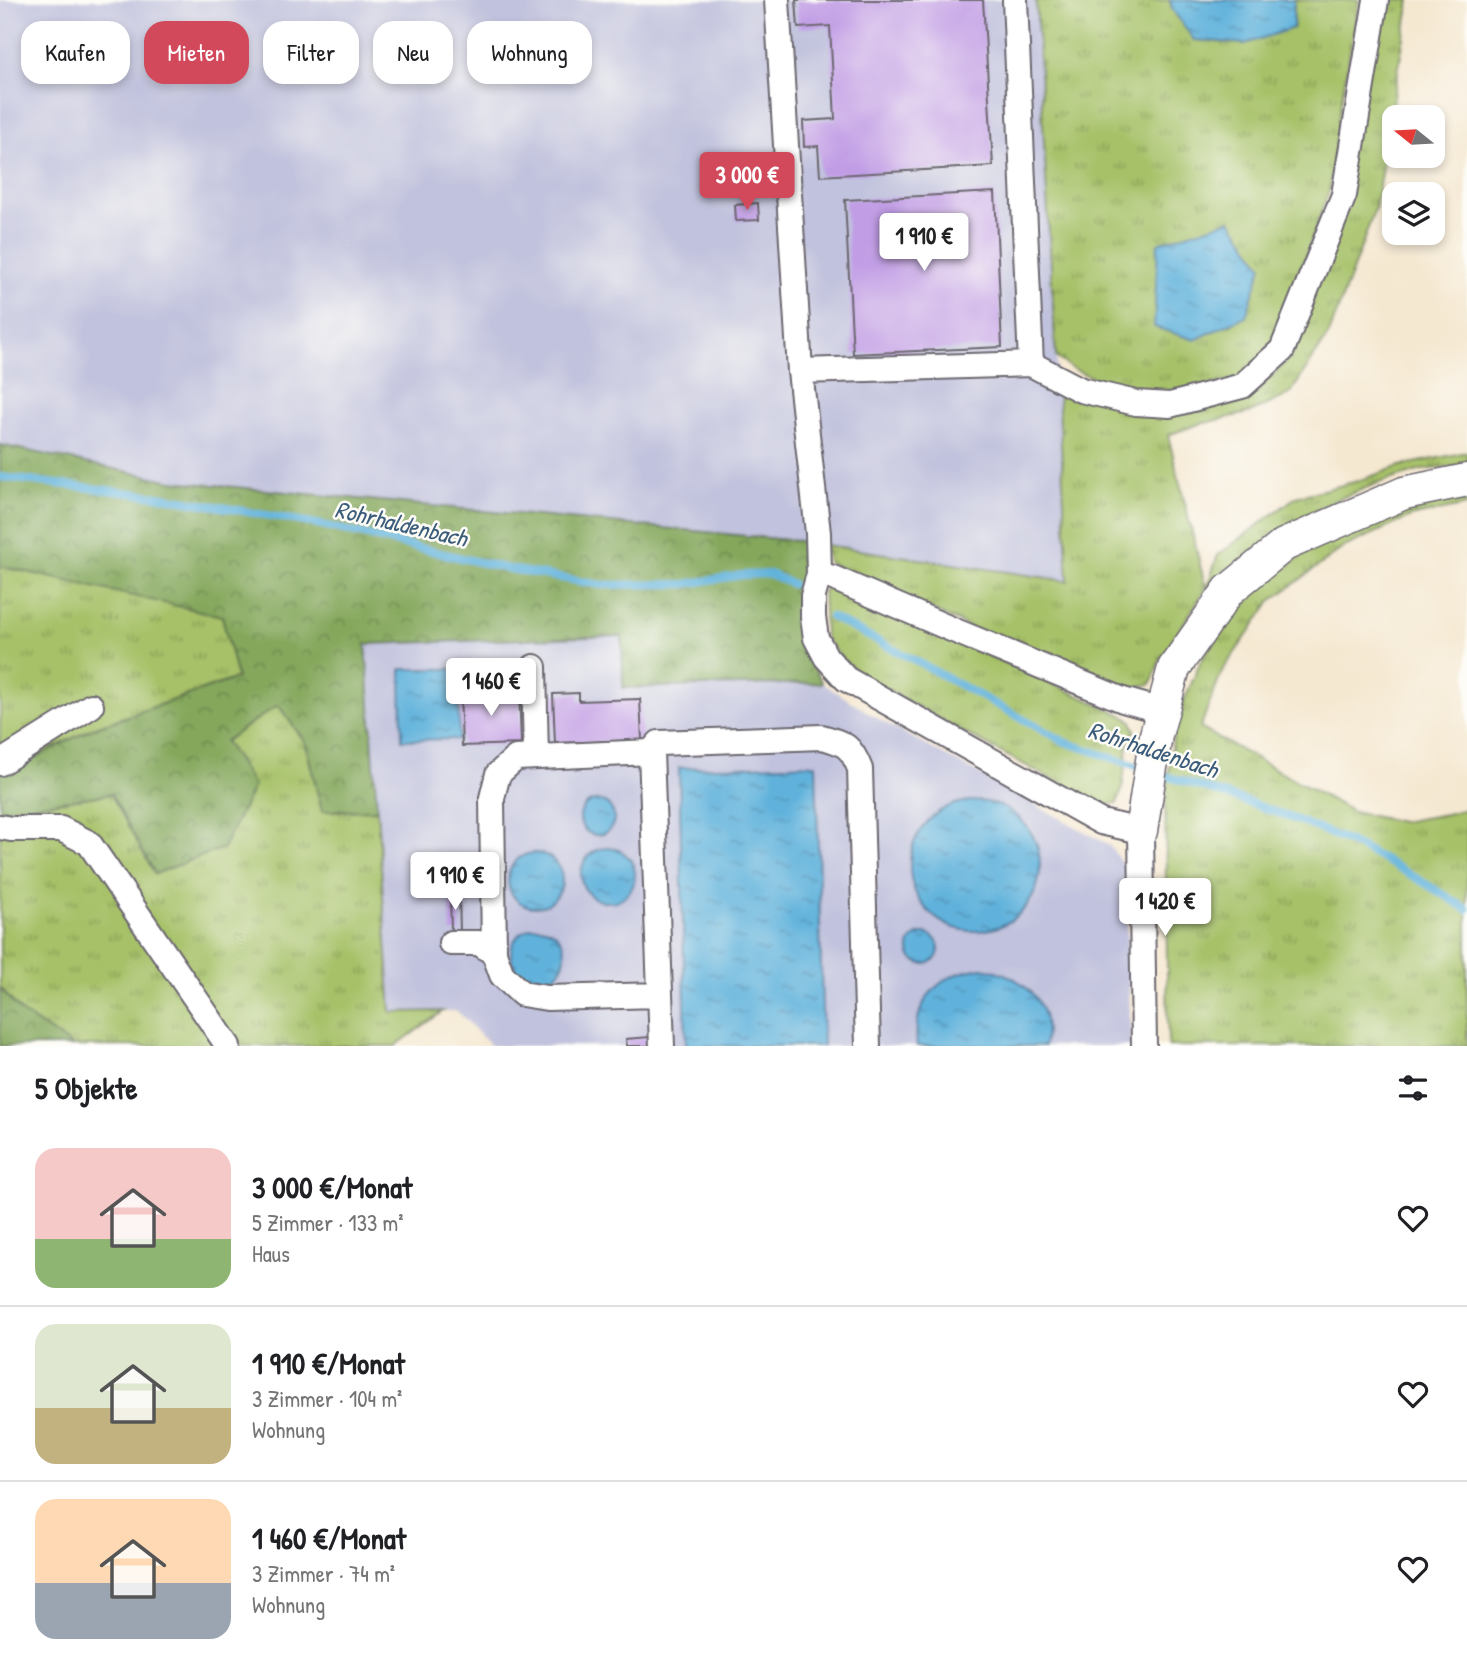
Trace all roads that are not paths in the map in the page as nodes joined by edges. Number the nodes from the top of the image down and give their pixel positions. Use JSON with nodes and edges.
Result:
{"nodes":[{"id":1,"x":777,"y":0,"type":"edge"},
{"id":2,"x":1015,"y":0,"type":"edge"},
{"id":3,"x":1376,"y":0,"type":"edge"},
{"id":4,"x":1031,"y":364,"type":"junction"},
{"id":5,"x":800,"y":371,"type":"junction"},
{"id":6,"x":1467,"y":481,"type":"edge"},
{"id":7,"x":819,"y":574,"type":"junction"},
{"id":8,"x":534,"y":667,"type":"dead end"},
{"id":9,"x":91,"y":706,"type":"dead end"},
{"id":10,"x":1159,"y":723,"type":"junction"},
{"id":11,"x":651,"y":752,"type":"junction"},
{"id":12,"x":536,"y":757,"type":"junction"},
{"id":13,"x":0,"y":763,"type":"edge"},
{"id":14,"x":1143,"y":818,"type":"junction"},
{"id":15,"x":0,"y":827,"type":"edge"},
{"id":16,"x":451,"y":943,"type":"dead end"},
{"id":17,"x":494,"y":953,"type":"junction"},
{"id":18,"x":659,"y":995,"type":"junction"},
{"id":19,"x":228,"y":1046,"type":"edge"},
{"id":20,"x":662,"y":1046,"type":"edge"},
{"id":21,"x":867,"y":1046,"type":"edge"},
{"id":22,"x":1143,"y":1046,"type":"edge"}],
"edges":[{"from":1,"to":5,"type":"street"},
{"from":2,"to":4,"type":"street"},
{"from":3,"to":4,"type":"street"},
{"from":4,"to":5,"type":"street"},
{"from":5,"to":7,"type":"street"},
{"from":6,"to":10,"type":"main road"},
{"from":7,"to":10,"type":"street"},
{"from":7,"to":14,"type":"street"},
{"from":8,"to":12,"type":"street"},
{"from":9,"to":13,"type":"street"},
{"from":10,"to":14,"type":"main road"},
{"from":11,"to":12,"type":"street"},
{"from":11,"to":18,"type":"street"},
{"from":11,"to":21,"type":"street"},
{"from":12,"to":17,"type":"street"},
{"from":14,"to":22,"type":"street"},
{"from":15,"to":19,"type":"street"},
{"from":16,"to":17,"type":"street"},
{"from":17,"to":18,"type":"street"},
{"from":18,"to":20,"type":"street"}]}
